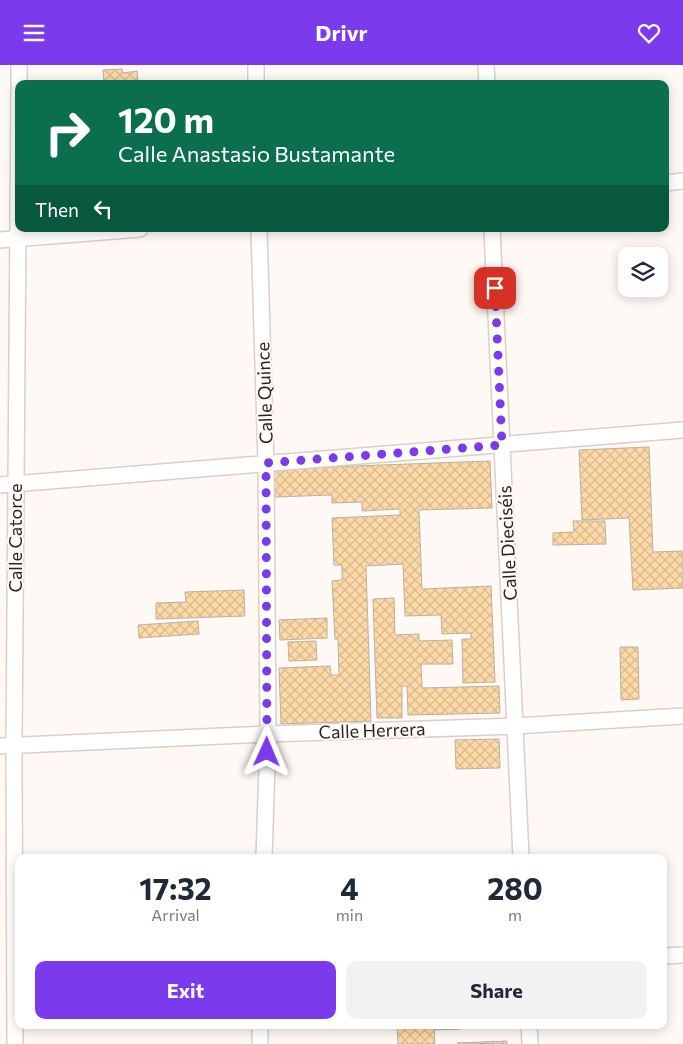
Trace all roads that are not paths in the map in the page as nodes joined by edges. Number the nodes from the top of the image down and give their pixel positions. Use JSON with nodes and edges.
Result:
{"nodes":[{"id":1,"x":19,"y":65,"type":"edge"},
{"id":2,"x":256,"y":65,"type":"edge"},
{"id":3,"x":486,"y":65,"type":"edge"},
{"id":4,"x":19,"y":80,"type":"edge"},
{"id":5,"x":256,"y":80,"type":"edge"},
{"id":6,"x":486,"y":80,"type":"edge"},
{"id":7,"x":683,"y":181,"type":"edge"},
{"id":8,"x":669,"y":183,"type":"edge"},
{"id":9,"x":18,"y":232,"type":"edge"},
{"id":10,"x":103,"y":232,"type":"edge"},
{"id":11,"x":259,"y":232,"type":"edge"},
{"id":12,"x":492,"y":232,"type":"edge"},
{"id":13,"x":18,"y":239,"type":"junction"},
{"id":14,"x":0,"y":240,"type":"edge"},
{"id":15,"x":683,"y":430,"type":"edge"},
{"id":16,"x":502,"y":445,"type":"junction"},
{"id":17,"x":266,"y":463,"type":"junction"},
{"id":18,"x":16,"y":484,"type":"junction"},
{"id":19,"x":0,"y":485,"type":"edge"},
{"id":20,"x":683,"y":716,"type":"edge"},
{"id":21,"x":515,"y":726,"type":"junction"},
{"id":22,"x":268,"y":734,"type":"junction"},
{"id":23,"x":7,"y":745,"type":"edge"},
{"id":24,"x":264,"y":854,"type":"edge"},
{"id":25,"x":521,"y":854,"type":"edge"},
{"id":26,"x":683,"y":955,"type":"edge"},
{"id":27,"x":667,"y":956,"type":"edge"},
{"id":28,"x":11,"y":987,"type":"edge"},
{"id":29,"x":260,"y":1029,"type":"edge"},
{"id":30,"x":529,"y":1029,"type":"edge"},
{"id":31,"x":15,"y":1044,"type":"edge"},
{"id":32,"x":260,"y":1044,"type":"edge"},
{"id":33,"x":530,"y":1044,"type":"edge"}],
"edges":[{"from":1,"to":4,"type":"street"},
{"from":2,"to":5,"type":"street"},
{"from":3,"to":6,"type":"street"},
{"from":7,"to":8,"type":"street"},
{"from":9,"to":13,"type":"street","name":"Calle Catorce"},
{"from":10,"to":13,"type":"street"},
{"from":11,"to":17,"type":"street","name":"Calle Quince"},
{"from":12,"to":16,"type":"street","name":"Calle Dieciséis"},
{"from":13,"to":14,"type":"street"},
{"from":13,"to":18,"type":"street","name":"Calle Catorce"},
{"from":15,"to":16,"type":"street"},
{"from":16,"to":17,"type":"street"},
{"from":16,"to":21,"type":"street","name":"Calle Dieciséis"},
{"from":17,"to":18,"type":"street"},
{"from":17,"to":22,"type":"street","name":"Calle Quince"},
{"from":18,"to":19,"type":"street"},
{"from":18,"to":23,"type":"street","name":"Calle Catorce"},
{"from":20,"to":21,"type":"street","name":"Calle Herrera"},
{"from":21,"to":22,"type":"street","name":"Calle Herrera"},
{"from":21,"to":25,"type":"street","name":"Calle Dieciséis"},
{"from":22,"to":23,"type":"street","name":"Calle Herrera"},
{"from":22,"to":24,"type":"street","name":"Calle Quince"},
{"from":23,"to":28,"type":"street","name":"Calle Catorce"},
{"from":26,"to":27,"type":"street"},
{"from":28,"to":31,"type":"street","name":"Calle Catorce"},
{"from":29,"to":32,"type":"street"},
{"from":30,"to":33,"type":"street"}]}
